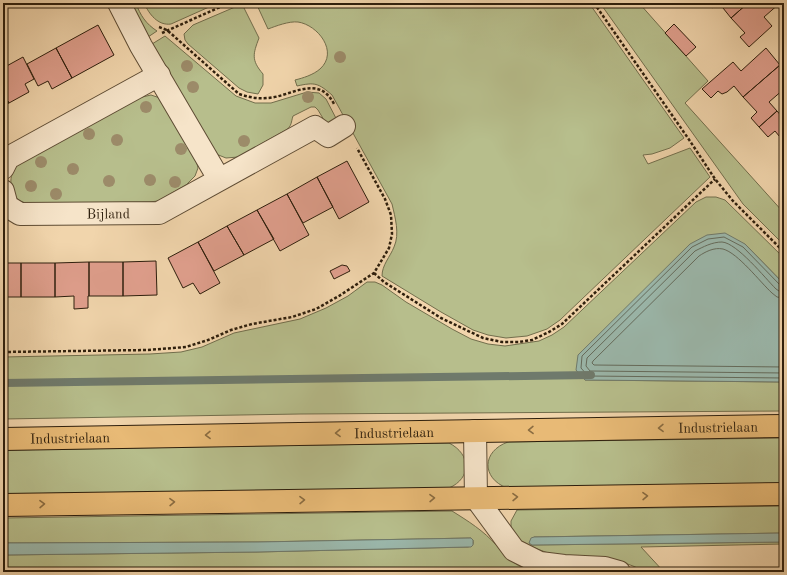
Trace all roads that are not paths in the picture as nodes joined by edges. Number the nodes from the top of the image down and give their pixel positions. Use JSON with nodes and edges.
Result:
{"nodes":[{"id":1,"x":119,"y":3,"type":"edge"},
{"id":2,"x":158,"y":75,"type":"junction"},
{"id":3,"x":344,"y":126,"type":"road end"},
{"id":4,"x":3,"y":168,"type":"edge"},
{"id":5,"x":219,"y":179,"type":"junction"},
{"id":6,"x":3,"y":191,"type":"edge"},
{"id":7,"x":784,"y":426,"type":"edge"},
{"id":8,"x":475,"y":431,"type":"junction"},
{"id":9,"x":3,"y":439,"type":"edge"},
{"id":10,"x":784,"y":494,"type":"edge"},
{"id":11,"x":476,"y":498,"type":"junction"},
{"id":12,"x":3,"y":504,"type":"edge"},
{"id":13,"x":619,"y":572,"type":"edge"}],
"edges":[{"from":1,"to":2,"type":"street"},
{"from":2,"to":4,"type":"street"},
{"from":2,"to":5,"type":"street"},
{"from":3,"to":5,"type":"street","name":"Bijland"},
{"from":5,"to":6,"type":"street","name":"Bijland"},
{"from":7,"to":8,"type":"main road","name":"Industrielaan","one_way":true},
{"from":8,"to":9,"type":"main road","name":"Industrielaan","one_way":true},
{"from":8,"to":11,"type":"street"},
{"from":11,"to":10,"type":"main road","one_way":true},
{"from":12,"to":11,"type":"main road","one_way":true},
{"from":11,"to":13,"type":"street"}]}
